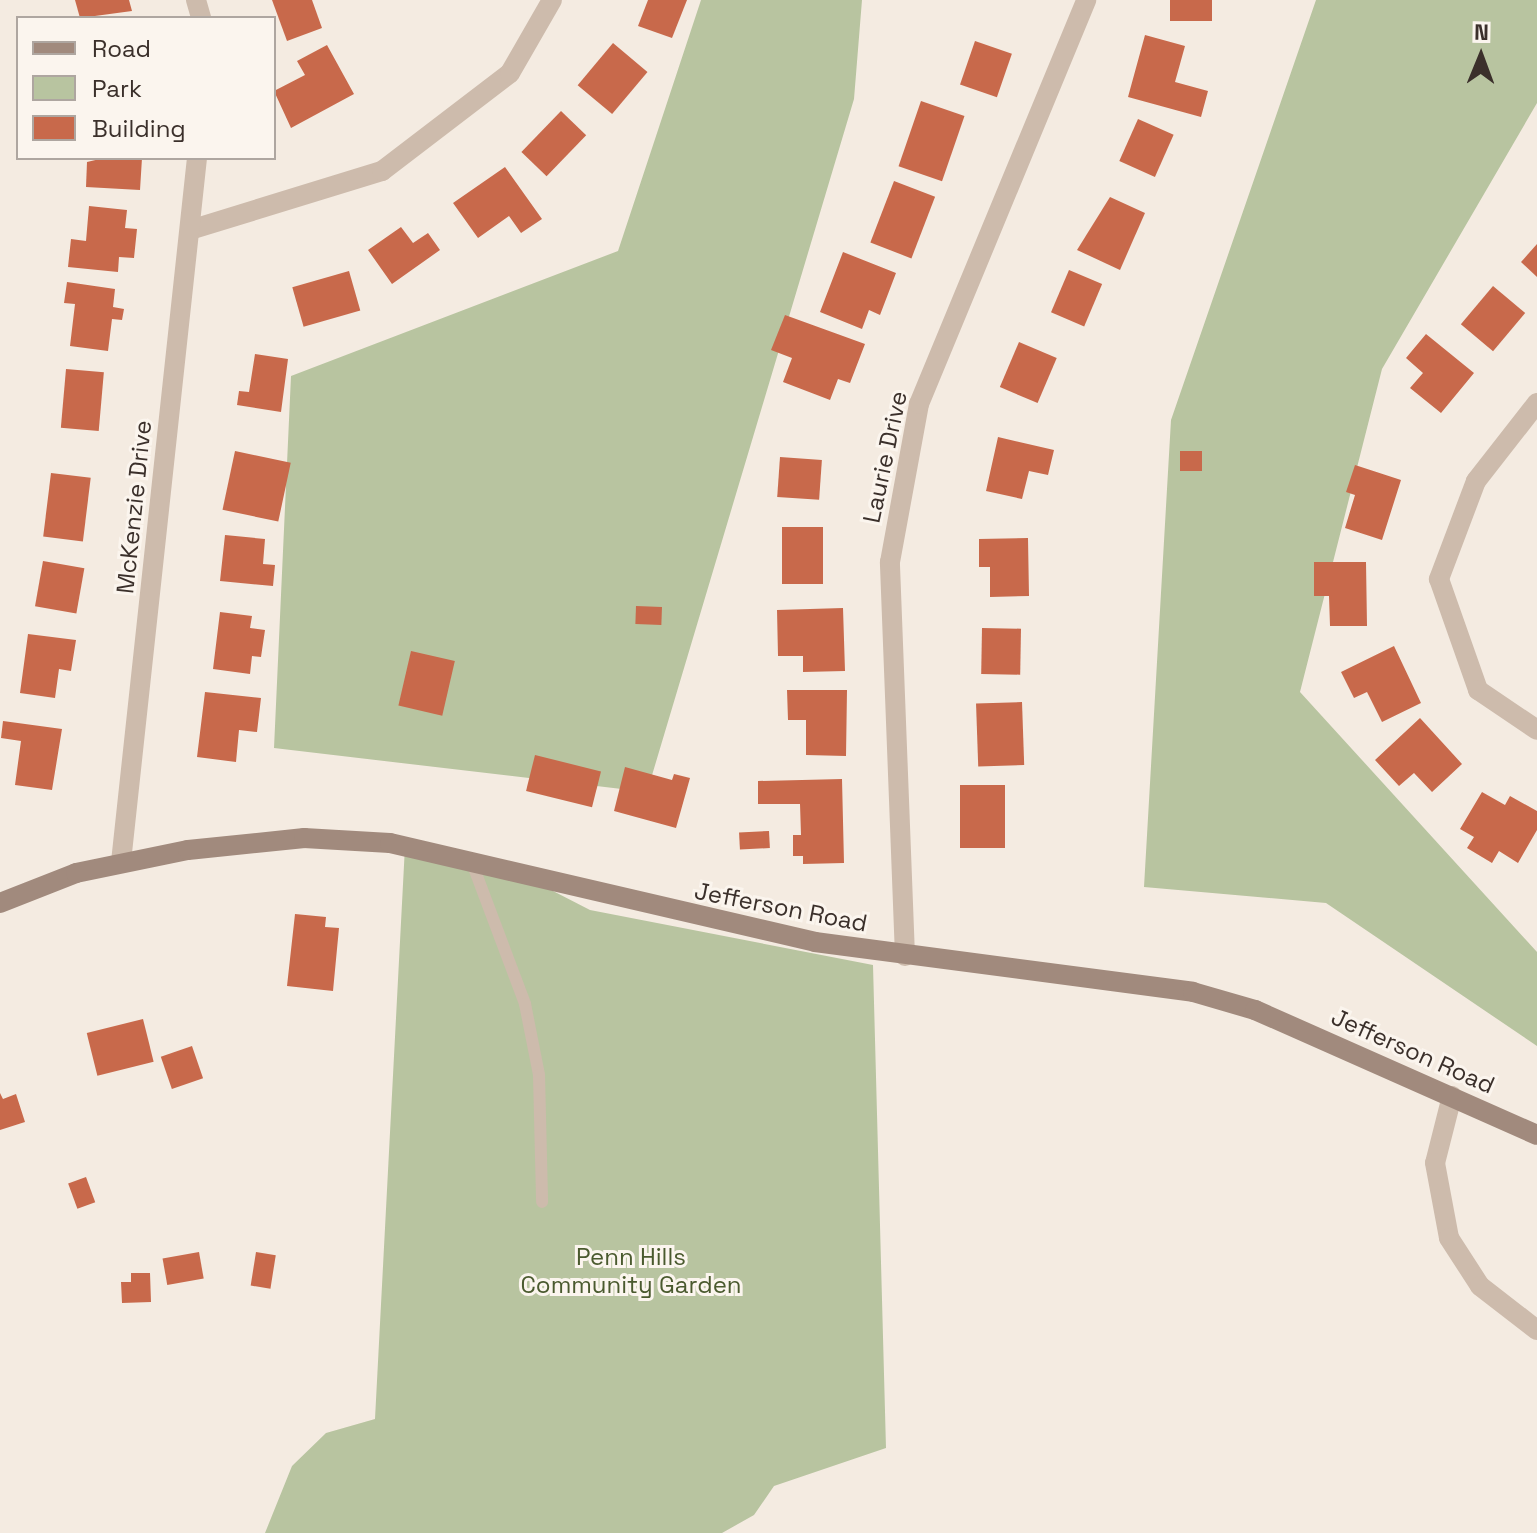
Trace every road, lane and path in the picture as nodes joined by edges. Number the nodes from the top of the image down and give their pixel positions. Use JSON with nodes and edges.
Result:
{"nodes":[{"id":1,"x":552,"y":0,"type":"edge"},
{"id":2,"x":1086,"y":0,"type":"edge"},
{"id":3,"x":197,"y":160,"type":"edge"},
{"id":4,"x":190,"y":230,"type":"junction"},
{"id":5,"x":1537,"y":403,"type":"edge"},
{"id":6,"x":1537,"y":730,"type":"edge"},
{"id":7,"x":471,"y":860,"type":"junction"},
{"id":8,"x":121,"y":862,"type":"junction"},
{"id":9,"x":0,"y":903,"type":"edge"},
{"id":10,"x":905,"y":956,"type":"junction"},
{"id":11,"x":1452,"y":1096,"type":"junction"},
{"id":12,"x":1537,"y":1135,"type":"edge"},
{"id":13,"x":542,"y":1202,"type":"dead end"},
{"id":14,"x":1537,"y":1330,"type":"edge"}],
"edges":[{"from":1,"to":4,"type":"street"},
{"from":2,"to":10,"type":"street","name":"Laurie Drive"},
{"from":3,"to":4,"type":"street","name":"McKenzie Drive"},
{"from":4,"to":8,"type":"street","name":"McKenzie Drive"},
{"from":5,"to":6,"type":"street"},
{"from":7,"to":8,"type":"street","name":"Jefferson Road"},
{"from":7,"to":10,"type":"street","name":"Jefferson Road"},
{"from":7,"to":13,"type":"lane"},
{"from":8,"to":9,"type":"street","name":"Jefferson Road"},
{"from":10,"to":11,"type":"street","name":"Jefferson Road"},
{"from":11,"to":12,"type":"street","name":"Jefferson Road"},
{"from":11,"to":14,"type":"street"}]}
